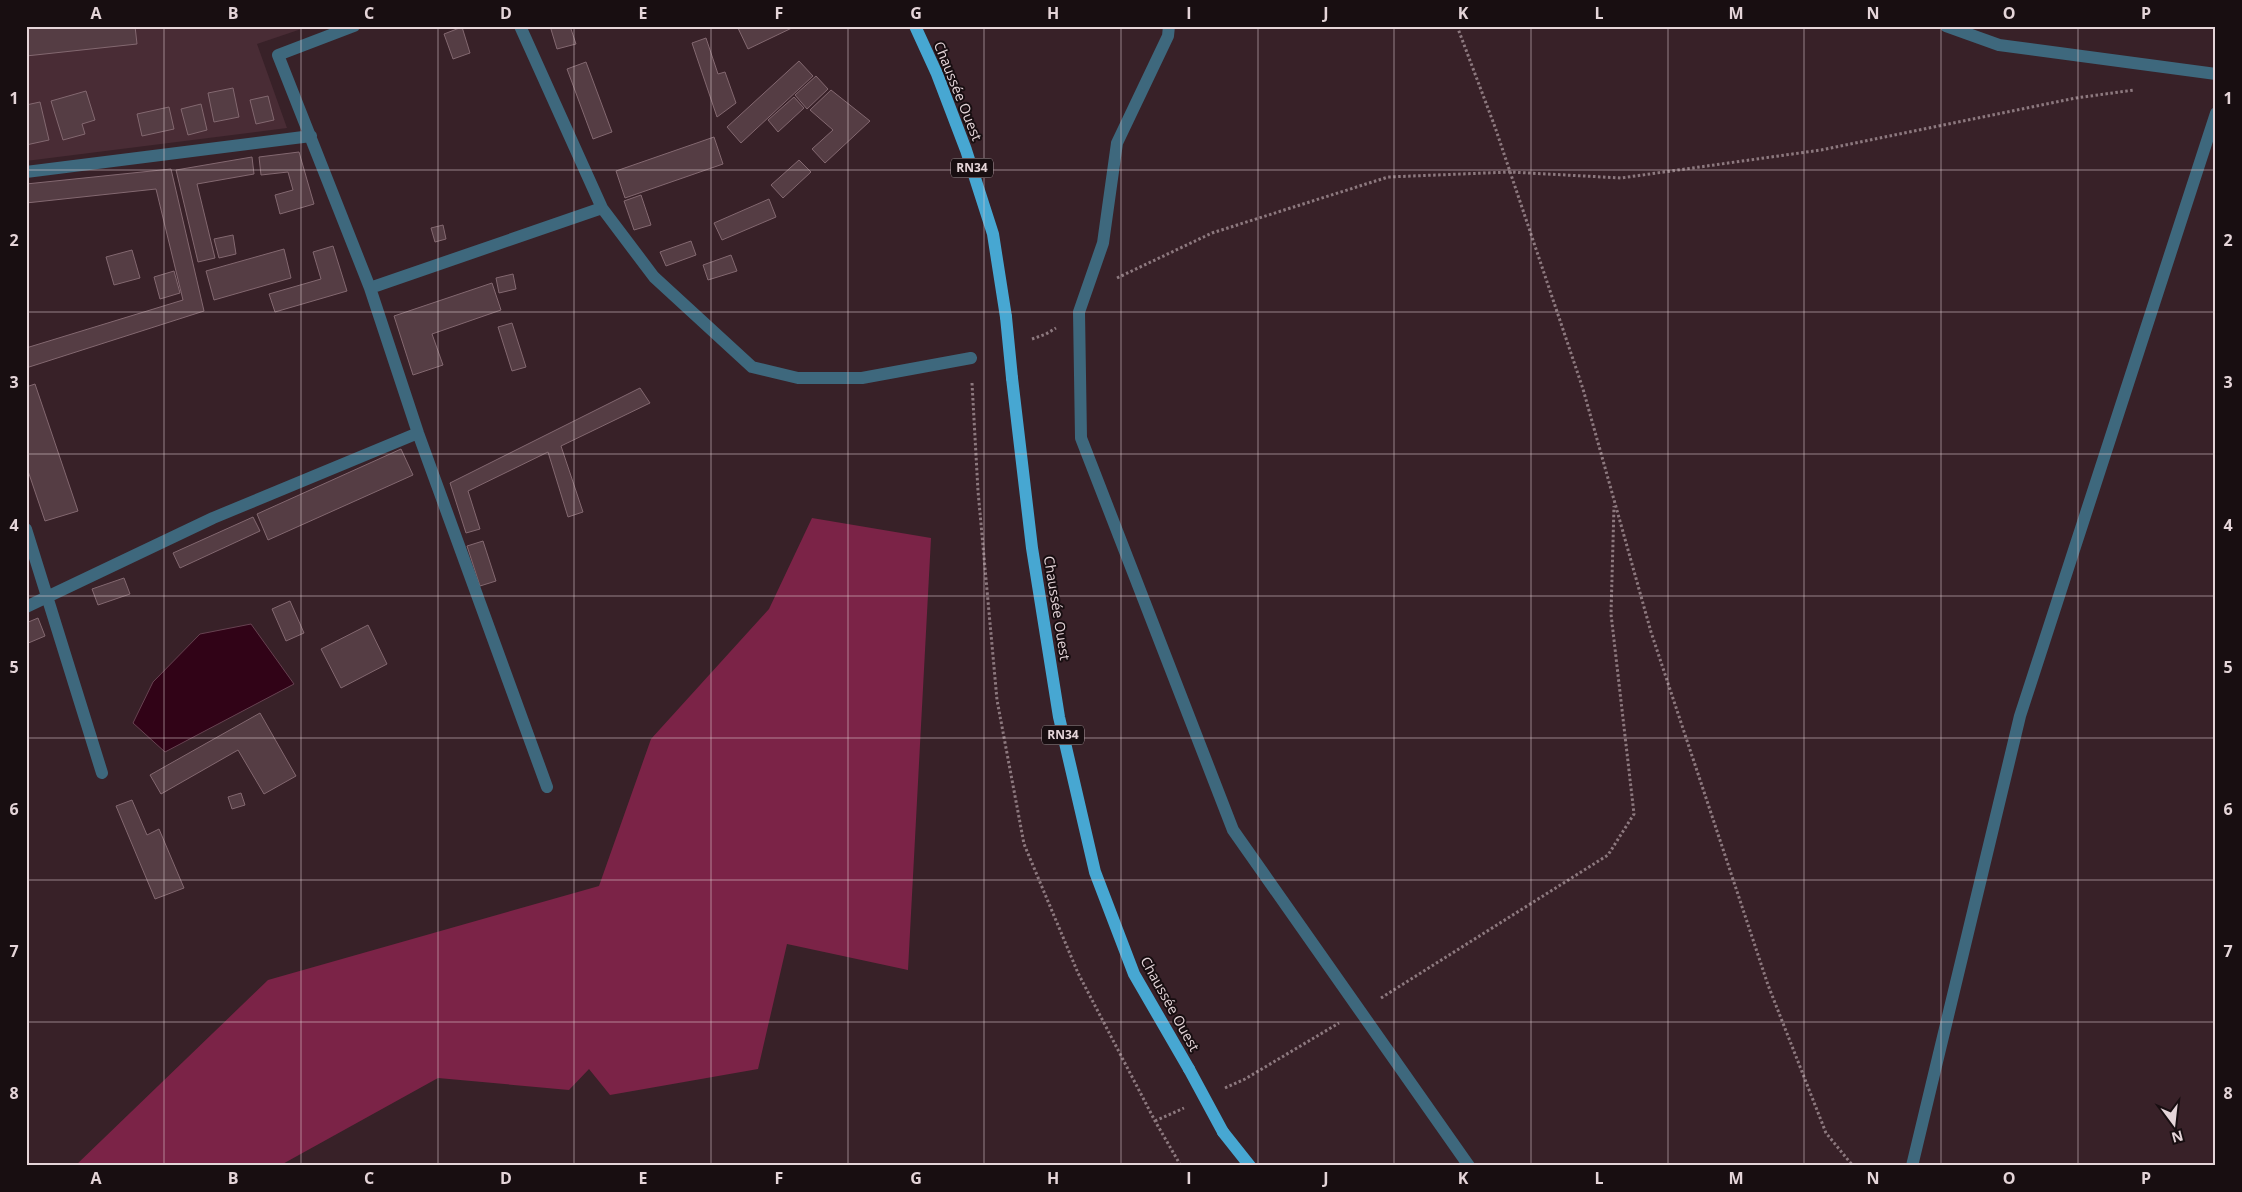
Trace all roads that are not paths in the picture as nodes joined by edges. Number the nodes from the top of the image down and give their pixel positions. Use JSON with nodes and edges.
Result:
{"nodes":[{"id":1,"x":354,"y":26,"type":"edge"},
{"id":2,"x":520,"y":26,"type":"edge"},
{"id":3,"x":915,"y":26,"type":"edge"},
{"id":4,"x":1169,"y":26,"type":"edge"},
{"id":5,"x":1946,"y":26,"type":"edge"},
{"id":6,"x":2216,"y":74,"type":"edge"},
{"id":7,"x":2216,"y":113,"type":"edge"},
{"id":8,"x":311,"y":136,"type":"junction"},
{"id":9,"x":26,"y":172,"type":"edge"},
{"id":10,"x":602,"y":208,"type":"junction"},
{"id":11,"x":370,"y":288,"type":"junction"},
{"id":12,"x":971,"y":358,"type":"road end"},
{"id":13,"x":418,"y":433,"type":"junction"},
{"id":14,"x":26,"y":529,"type":"edge"},
{"id":15,"x":47,"y":598,"type":"junction"},
{"id":16,"x":26,"y":607,"type":"edge"},
{"id":17,"x":102,"y":773,"type":"dead end"},
{"id":18,"x":547,"y":787,"type":"dead end"},
{"id":19,"x":1250,"y":1166,"type":"edge"},
{"id":20,"x":1469,"y":1166,"type":"edge"},
{"id":21,"x":1912,"y":1166,"type":"edge"}],
"edges":[{"from":1,"to":8,"type":"street"},
{"from":2,"to":10,"type":"street"},
{"from":3,"to":19,"type":"main road","name":"Chaussée Ouest","number":"RN34","bridge":true},
{"from":4,"to":20,"type":"street"},
{"from":5,"to":6,"type":"street"},
{"from":7,"to":21,"type":"street"},
{"from":8,"to":9,"type":"street"},
{"from":8,"to":11,"type":"street"},
{"from":10,"to":11,"type":"street"},
{"from":10,"to":12,"type":"street"},
{"from":11,"to":13,"type":"street"},
{"from":13,"to":15,"type":"street"},
{"from":13,"to":18,"type":"street"},
{"from":14,"to":15,"type":"street"},
{"from":15,"to":16,"type":"street"},
{"from":15,"to":17,"type":"street"}]}
